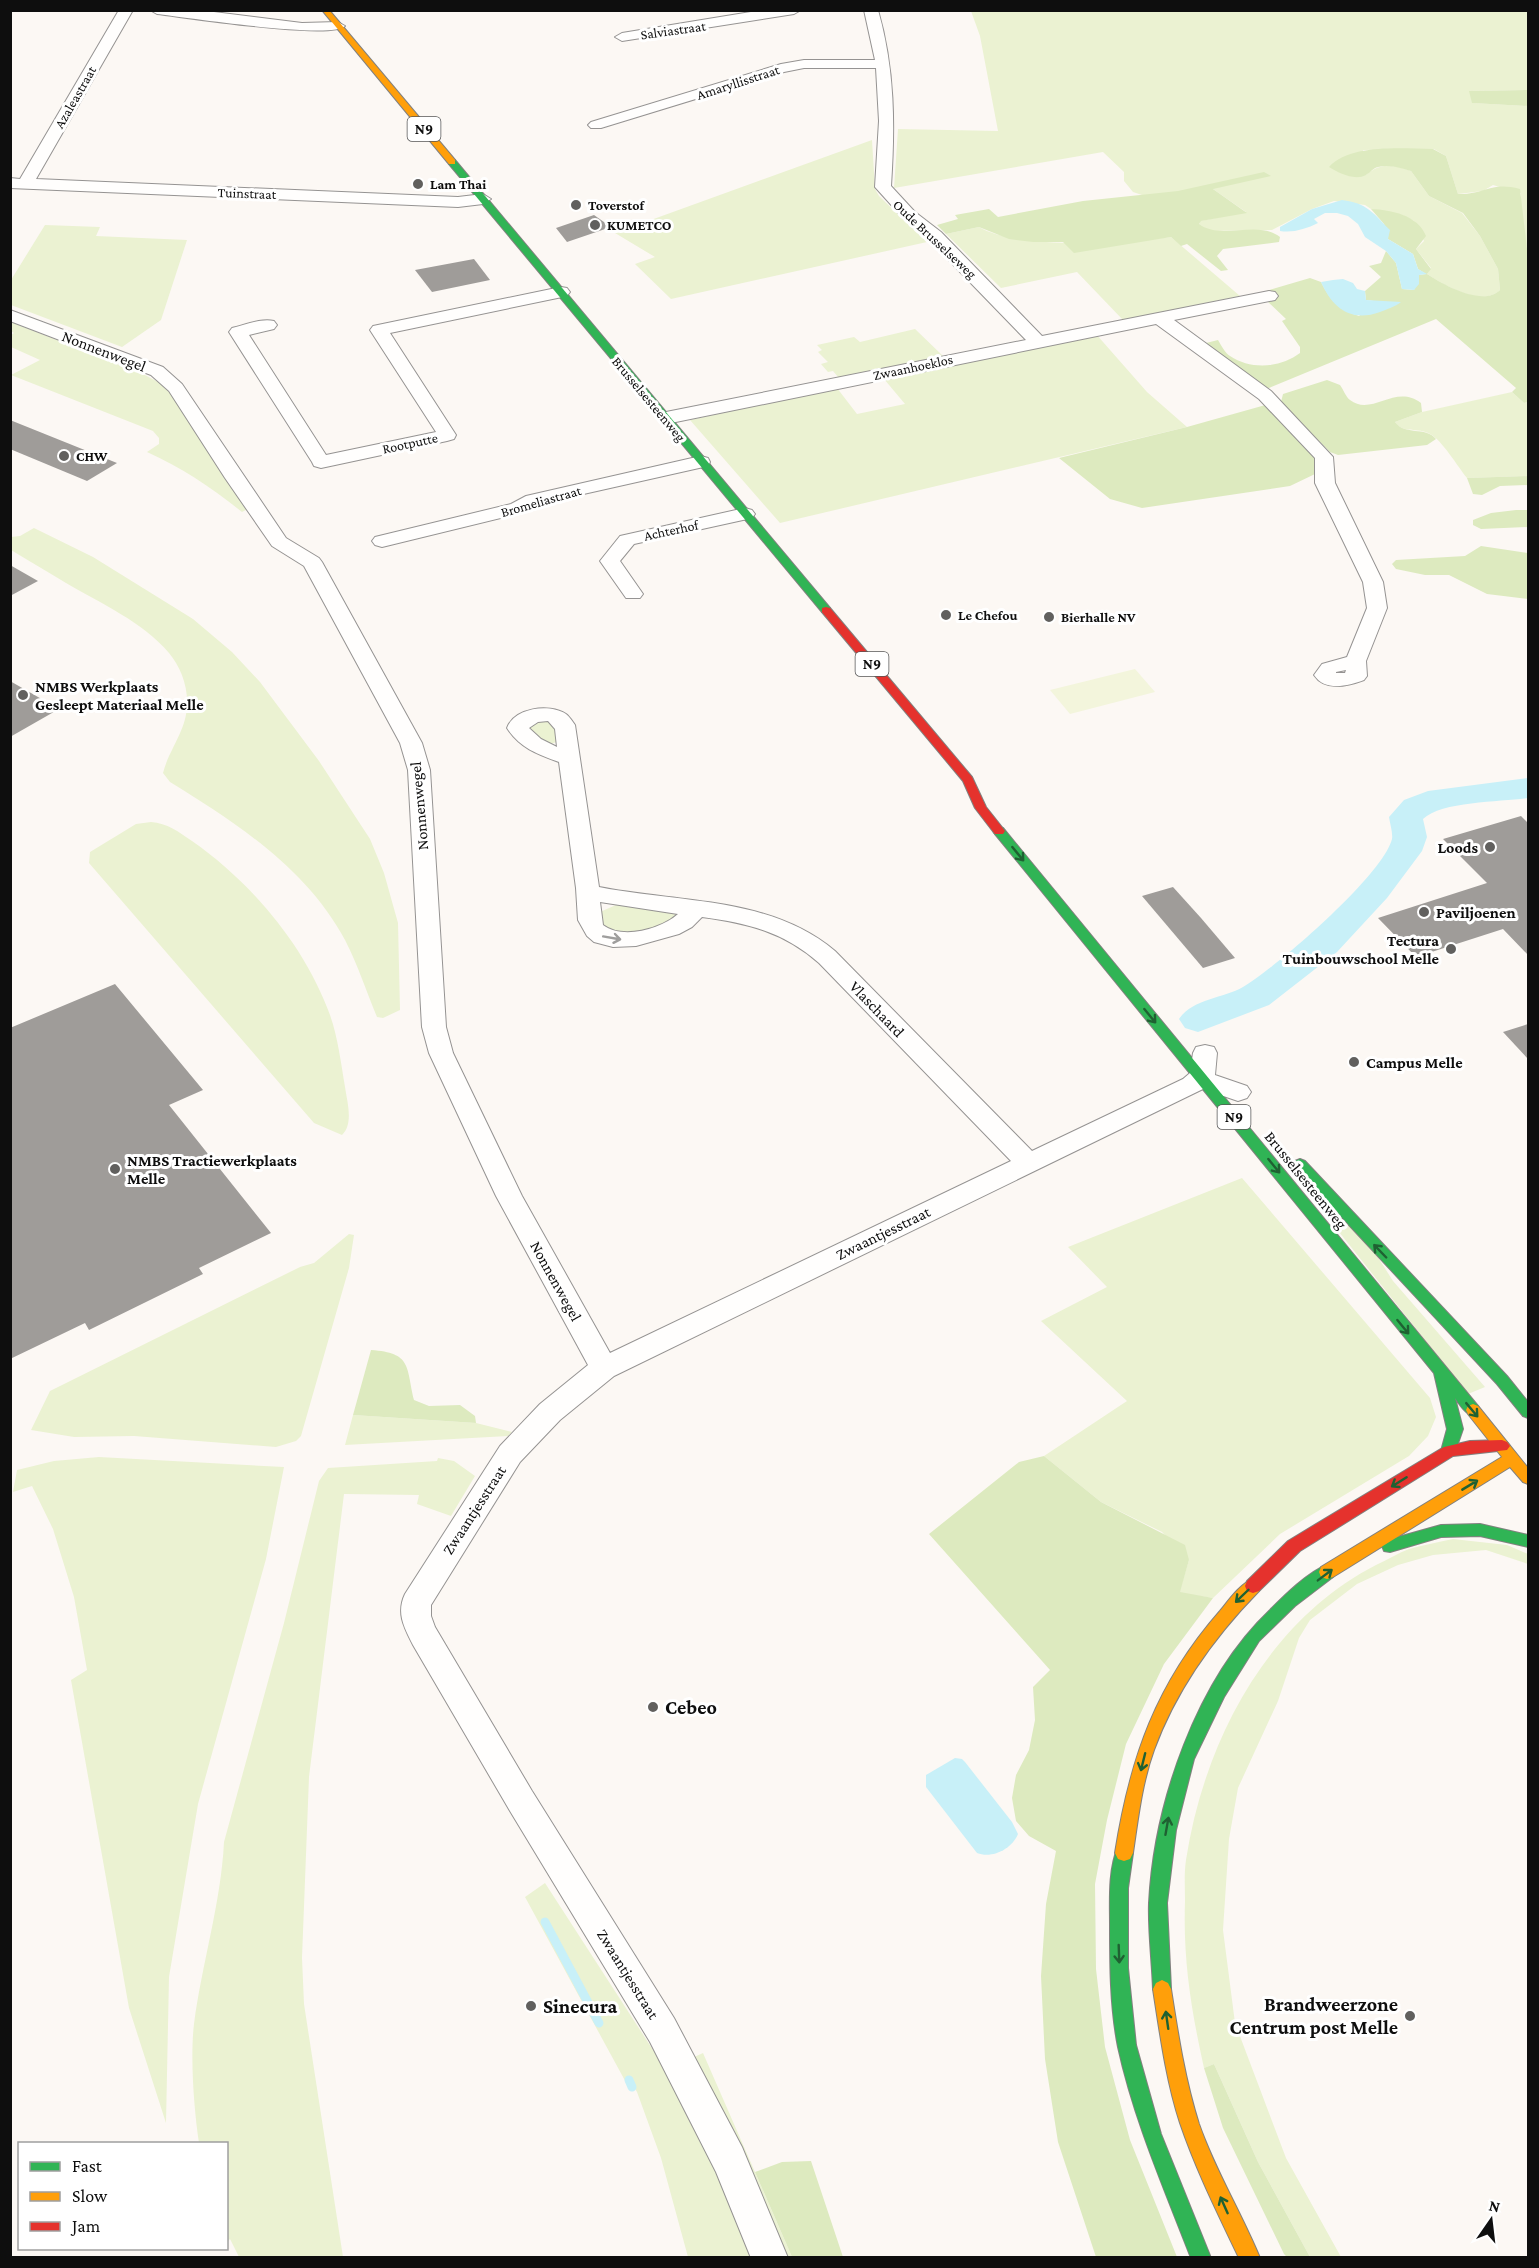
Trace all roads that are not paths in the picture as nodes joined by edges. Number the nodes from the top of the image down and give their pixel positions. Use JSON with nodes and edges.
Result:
{"nodes":[{"id":1,"x":126,"y":10,"type":"edge"},
{"id":2,"x":157,"y":10,"type":"edge"},
{"id":3,"x":325,"y":10,"type":"edge"},
{"id":4,"x":794,"y":10,"type":"edge"},
{"id":5,"x":871,"y":10,"type":"edge"},
{"id":6,"x":338,"y":26,"type":"junction"},
{"id":7,"x":622,"y":37,"type":"dead end"},
{"id":8,"x":883,"y":64,"type":"junction"},
{"id":9,"x":596,"y":125,"type":"dead end"},
{"id":10,"x":18,"y":184,"type":"edge"},
{"id":11,"x":483,"y":199,"type":"junction"},
{"id":12,"x":561,"y":292,"type":"junction"},
{"id":13,"x":1269,"y":296,"type":"dead end"},
{"id":14,"x":10,"y":315,"type":"edge"},
{"id":15,"x":1160,"y":319,"type":"junction"},
{"id":16,"x":268,"y":325,"type":"dead end"},
{"id":17,"x":1037,"y":341,"type":"junction"},
{"id":18,"x":666,"y":418,"type":"junction"},
{"id":19,"x":701,"y":462,"type":"junction"},
{"id":20,"x":745,"y":514,"type":"junction"},
{"id":21,"x":381,"y":541,"type":"dead end"},
{"id":22,"x":633,"y":594,"type":"dead end"},
{"id":23,"x":1356,"y":661,"type":"dead end"},
{"id":24,"x":569,"y":759,"type":"dead end"},
{"id":25,"x":973,"y":787,"type":"junction"},
{"id":26,"x":998,"y":806,"type":"dead end"},
{"id":27,"x":590,"y":893,"type":"junction"},
{"id":28,"x":696,"y":909,"type":"junction"},
{"id":29,"x":1200,"y":1058,"type":"junction"},
{"id":30,"x":1241,"y":1096,"type":"dead end"},
{"id":31,"x":1292,"y":1154,"type":"dead end"},
{"id":32,"x":1028,"y":1163,"type":"junction"},
{"id":33,"x":604,"y":1368,"type":"junction"},
{"id":34,"x":1441,"y":1374,"type":"junction"},
{"id":35,"x":1502,"y":1380,"type":"junction"},
{"id":36,"x":1511,"y":1412,"type":"dead end"},
{"id":37,"x":1528,"y":1412,"type":"edge"},
{"id":38,"x":1514,"y":1448,"type":"junction"},
{"id":39,"x":1449,"y":1451,"type":"junction"},
{"id":40,"x":1528,"y":1478,"type":"edge"},
{"id":41,"x":1528,"y":1541,"type":"edge"},
{"id":42,"x":1348,"y":1558,"type":"junction"},
{"id":43,"x":770,"y":2258,"type":"edge"},
{"id":44,"x":1202,"y":2258,"type":"edge"},
{"id":45,"x":1250,"y":2258,"type":"edge"}],
"edges":[{"from":1,"to":10,"type":"street","name":"Azaleastraat"},
{"from":2,"to":6,"type":"street"},
{"from":3,"to":6,"type":"main road","name":"Brusselsesteenweg","number":"N9"},
{"from":4,"to":7,"type":"street","name":"Salviastraat"},
{"from":5,"to":8,"type":"street","name":"Oude Brusselseweg"},
{"from":6,"to":11,"type":"main road","name":"Brusselsesteenweg","number":"N9"},
{"from":8,"to":9,"type":"street","name":"Amaryllisstraat"},
{"from":8,"to":17,"type":"street","name":"Oude Brusselseweg"},
{"from":10,"to":11,"type":"street","name":"Tuinstraat"},
{"from":11,"to":12,"type":"main road","name":"Brusselsesteenweg","number":"N9"},
{"from":12,"to":16,"type":"street","name":"Rootputte"},
{"from":12,"to":18,"type":"main road","name":"Brusselsesteenweg","number":"N9"},
{"from":13,"to":15,"type":"street","name":"Zwaanhoeklos"},
{"from":14,"to":33,"type":"street","name":"Nonnenwegel"},
{"from":15,"to":17,"type":"street","name":"Zwaanhoeklos"},
{"from":15,"to":23,"type":"street"},
{"from":17,"to":18,"type":"street","name":"Zwaanhoeklos"},
{"from":18,"to":19,"type":"main road","name":"Brusselsesteenweg","number":"N9"},
{"from":19,"to":20,"type":"main road","name":"Brusselsesteenweg","number":"N9"},
{"from":19,"to":21,"type":"street","name":"Bromeliastraat"},
{"from":20,"to":22,"type":"street","name":"Achterhof"},
{"from":20,"to":25,"type":"main road","name":"Brusselsesteenweg","number":"N9"},
{"from":24,"to":27,"type":"street"},
{"from":25,"to":26,"type":"main road","name":"Brusselsesteenweg","number":"N9"},
{"from":25,"to":29,"type":"main road","name":"Brusselsesteenweg","number":"N9","one_way":true},
{"from":27,"to":28,"type":"street","name":"Vlaschaard"},
{"from":27,"to":28,"type":"street","one_way":true},
{"from":28,"to":32,"type":"street","name":"Vlaschaard"},
{"from":29,"to":30,"type":"street"},
{"from":29,"to":32,"type":"street","name":"Zwaantjesstraat"},
{"from":29,"to":34,"type":"main road","name":"Brusselsesteenweg","number":"N9","one_way":true},
{"from":35,"to":31,"type":"main road","name":"Brusselsesteenweg","one_way":true},
{"from":32,"to":33,"type":"street","name":"Zwaantjesstraat"},
{"from":33,"to":43,"type":"street","name":"Zwaantjesstraat"},
{"from":34,"to":38,"type":"main road","name":"Brusselsesteenweg","number":"N9","one_way":true},
{"from":34,"to":39,"type":"main road"},
{"from":35,"to":36,"type":"main road"},
{"from":35,"to":37,"type":"main road","name":"Brusselsesteenweg"},
{"from":38,"to":39,"type":"main road"},
{"from":38,"to":40,"type":"main road","name":"Brusselsesteenweg","number":"N9"},
{"from":42,"to":38,"type":"main road","one_way":true},
{"from":39,"to":44,"type":"main road","one_way":true},
{"from":41,"to":42,"type":"main road"},
{"from":45,"to":42,"type":"main road","one_way":true}]}
